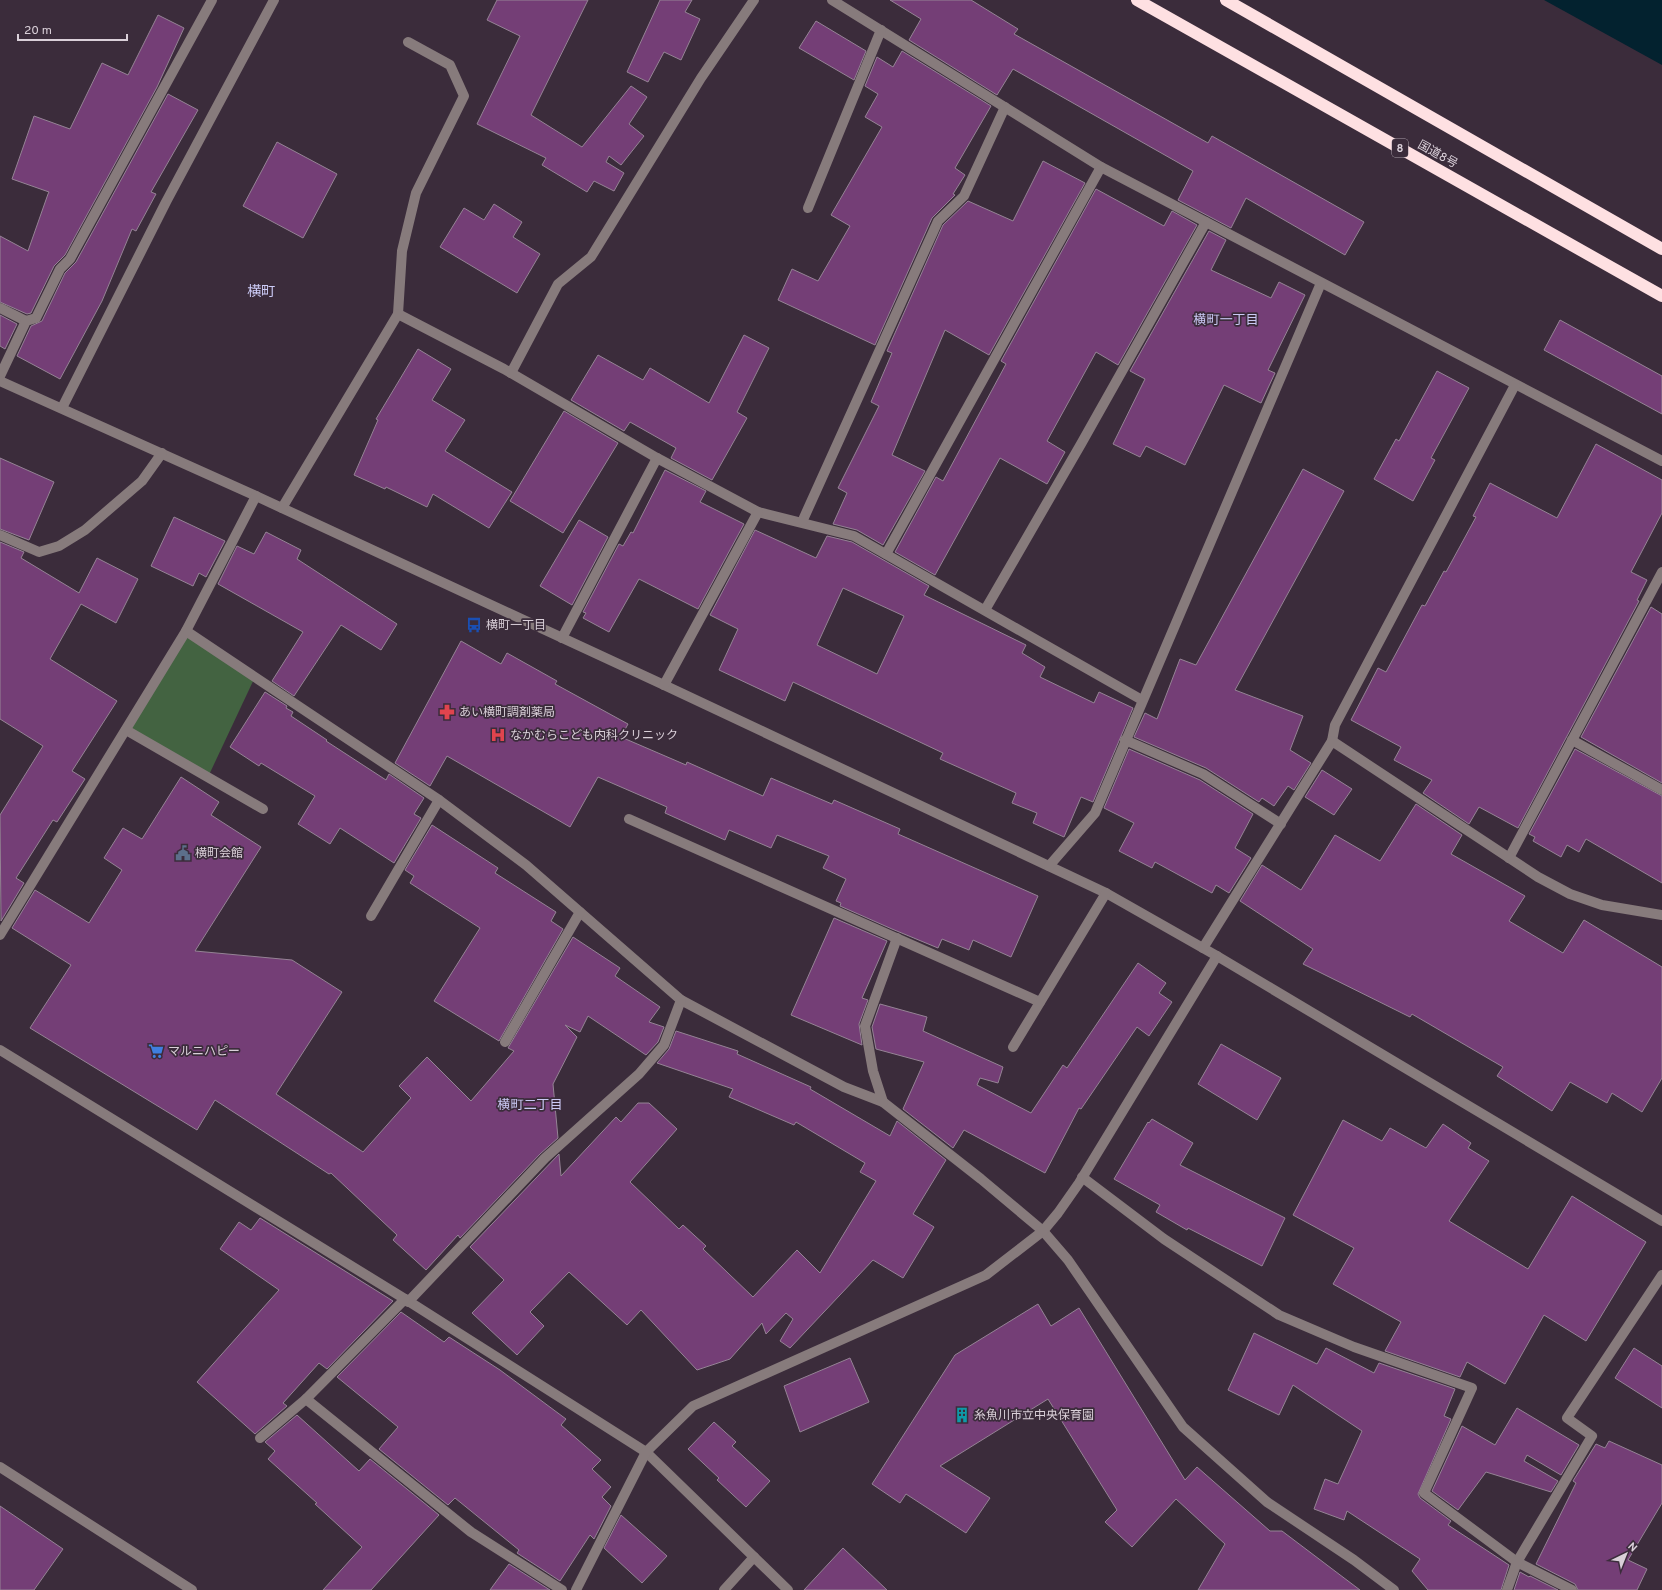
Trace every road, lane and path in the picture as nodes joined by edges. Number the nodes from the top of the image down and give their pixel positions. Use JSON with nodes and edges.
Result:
{"nodes":[{"id":1,"x":212,"y":0,"type":"edge"},
{"id":2,"x":274,"y":0,"type":"edge"},
{"id":3,"x":754,"y":0,"type":"edge"},
{"id":4,"x":832,"y":0,"type":"edge"},
{"id":5,"x":1137,"y":0,"type":"edge"},
{"id":6,"x":1226,"y":0,"type":"edge"},
{"id":7,"x":881,"y":30,"type":"junction"},
{"id":8,"x":408,"y":42,"type":"dead end"},
{"id":9,"x":1005,"y":107,"type":"junction"},
{"id":10,"x":1101,"y":167,"type":"junction"},
{"id":11,"x":808,"y":208,"type":"dead end"},
{"id":12,"x":1206,"y":222,"type":"junction"},
{"id":13,"x":1662,"y":249,"type":"edge"},
{"id":14,"x":1322,"y":283,"type":"junction"},
{"id":15,"x":1662,"y":296,"type":"edge"},
{"id":16,"x":0,"y":308,"type":"edge"},
{"id":17,"x":398,"y":314,"type":"junction"},
{"id":18,"x":26,"y":321,"type":"junction"},
{"id":19,"x":511,"y":373,"type":"junction"},
{"id":20,"x":0,"y":376,"type":"edge"},
{"id":21,"x":0,"y":381,"type":"edge"},
{"id":22,"x":1514,"y":385,"type":"junction"},
{"id":23,"x":62,"y":408,"type":"junction"},
{"id":24,"x":162,"y":453,"type":"junction"},
{"id":25,"x":657,"y":458,"type":"junction"},
{"id":26,"x":1662,"y":462,"type":"edge"},
{"id":27,"x":256,"y":496,"type":"junction"},
{"id":28,"x":282,"y":508,"type":"junction"},
{"id":29,"x":758,"y":512,"type":"junction"},
{"id":30,"x":802,"y":522,"type":"junction"},
{"id":31,"x":0,"y":534,"type":"edge"},
{"id":32,"x":886,"y":554,"type":"junction"},
{"id":33,"x":1662,"y":572,"type":"edge"},
{"id":34,"x":985,"y":610,"type":"junction"},
{"id":35,"x":186,"y":631,"type":"junction"},
{"id":36,"x":562,"y":638,"type":"junction"},
{"id":37,"x":664,"y":685,"type":"junction"},
{"id":38,"x":1142,"y":700,"type":"junction"},
{"id":39,"x":126,"y":730,"type":"junction"},
{"id":40,"x":1125,"y":740,"type":"junction"},
{"id":41,"x":1572,"y":740,"type":"junction"},
{"id":42,"x":1332,"y":741,"type":"junction"},
{"id":43,"x":1662,"y":790,"type":"edge"},
{"id":44,"x":439,"y":800,"type":"junction"},
{"id":45,"x":263,"y":809,"type":"dead end"},
{"id":46,"x":629,"y":819,"type":"dead end"},
{"id":47,"x":1281,"y":824,"type":"junction"},
{"id":48,"x":1510,"y":858,"type":"junction"},
{"id":49,"x":1049,"y":866,"type":"junction"},
{"id":50,"x":1106,"y":893,"type":"junction"},
{"id":51,"x":580,"y":912,"type":"junction"},
{"id":52,"x":1662,"y":915,"type":"edge"},
{"id":53,"x":371,"y":916,"type":"dead end"},
{"id":54,"x":0,"y":935,"type":"edge"},
{"id":55,"x":896,"y":938,"type":"junction"},
{"id":56,"x":1203,"y":948,"type":"junction"},
{"id":57,"x":1218,"y":956,"type":"junction"},
{"id":58,"x":681,"y":1000,"type":"junction"},
{"id":59,"x":1040,"y":1002,"type":"junction"},
{"id":60,"x":505,"y":1042,"type":"dead end"},
{"id":61,"x":1013,"y":1048,"type":"dead end"},
{"id":62,"x":0,"y":1050,"type":"edge"},
{"id":63,"x":883,"y":1102,"type":"junction"},
{"id":64,"x":1082,"y":1177,"type":"junction"},
{"id":65,"x":1662,"y":1221,"type":"edge"},
{"id":66,"x":1043,"y":1231,"type":"junction"},
{"id":67,"x":1662,"y":1275,"type":"edge"},
{"id":68,"x":407,"y":1301,"type":"junction"},
{"id":69,"x":306,"y":1399,"type":"junction"},
{"id":70,"x":260,"y":1438,"type":"dead end"},
{"id":71,"x":646,"y":1452,"type":"junction"},
{"id":72,"x":0,"y":1467,"type":"edge"},
{"id":73,"x":754,"y":1557,"type":"junction"},
{"id":74,"x":1517,"y":1562,"type":"junction"},
{"id":75,"x":192,"y":1590,"type":"edge"},
{"id":76,"x":562,"y":1590,"type":"edge"},
{"id":77,"x":576,"y":1590,"type":"edge"},
{"id":78,"x":724,"y":1590,"type":"edge"},
{"id":79,"x":788,"y":1590,"type":"edge"},
{"id":80,"x":1394,"y":1590,"type":"edge"},
{"id":81,"x":1507,"y":1590,"type":"edge"},
{"id":82,"x":1572,"y":1590,"type":"edge"}],
"edges":[{"from":1,"to":18,"type":"street"},
{"from":2,"to":23,"type":"street"},
{"from":3,"to":19,"type":"street"},
{"from":4,"to":7,"type":"street"},
{"from":5,"to":15,"type":"highway","name":"国道8号","number":"8"},
{"from":6,"to":13,"type":"highway"},
{"from":7,"to":9,"type":"street"},
{"from":7,"to":11,"type":"street"},
{"from":8,"to":17,"type":"street"},
{"from":9,"to":10,"type":"street"},
{"from":9,"to":30,"type":"street"},
{"from":10,"to":12,"type":"street"},
{"from":10,"to":32,"type":"street"},
{"from":12,"to":14,"type":"street"},
{"from":12,"to":34,"type":"street"},
{"from":14,"to":22,"type":"street"},
{"from":14,"to":38,"type":"street"},
{"from":16,"to":18,"type":"street"},
{"from":17,"to":19,"type":"street"},
{"from":17,"to":28,"type":"street"},
{"from":18,"to":20,"type":"street"},
{"from":19,"to":25,"type":"street"},
{"from":21,"to":23,"type":"street"},
{"from":22,"to":26,"type":"street"},
{"from":22,"to":42,"type":"street"},
{"from":23,"to":24,"type":"street"},
{"from":24,"to":27,"type":"street"},
{"from":24,"to":31,"type":"street"},
{"from":25,"to":29,"type":"street"},
{"from":25,"to":36,"type":"street"},
{"from":27,"to":28,"type":"street"},
{"from":27,"to":35,"type":"street"},
{"from":28,"to":36,"type":"street"},
{"from":29,"to":30,"type":"street"},
{"from":29,"to":37,"type":"street"},
{"from":30,"to":32,"type":"street"},
{"from":32,"to":34,"type":"street"},
{"from":33,"to":41,"type":"street"},
{"from":34,"to":38,"type":"street"},
{"from":35,"to":39,"type":"street"},
{"from":35,"to":44,"type":"street"},
{"from":36,"to":37,"type":"street"},
{"from":37,"to":49,"type":"street"},
{"from":38,"to":40,"type":"street"},
{"from":39,"to":45,"type":"street"},
{"from":39,"to":54,"type":"street"},
{"from":40,"to":47,"type":"street"},
{"from":40,"to":49,"type":"street"},
{"from":41,"to":43,"type":"street"},
{"from":41,"to":48,"type":"street"},
{"from":42,"to":47,"type":"street"},
{"from":42,"to":48,"type":"street"},
{"from":44,"to":51,"type":"street"},
{"from":44,"to":53,"type":"street"},
{"from":46,"to":55,"type":"street"},
{"from":47,"to":56,"type":"street"},
{"from":48,"to":52,"type":"street"},
{"from":49,"to":50,"type":"street"},
{"from":50,"to":56,"type":"street"},
{"from":50,"to":59,"type":"street"},
{"from":51,"to":58,"type":"street"},
{"from":51,"to":60,"type":"street"},
{"from":55,"to":59,"type":"street"},
{"from":55,"to":63,"type":"street"},
{"from":56,"to":57,"type":"street"},
{"from":57,"to":64,"type":"street"},
{"from":57,"to":65,"type":"street"},
{"from":58,"to":63,"type":"street"},
{"from":58,"to":68,"type":"street"},
{"from":59,"to":61,"type":"street"},
{"from":62,"to":68,"type":"street"},
{"from":63,"to":66,"type":"street"},
{"from":64,"to":66,"type":"street"},
{"from":64,"to":74,"type":"street"},
{"from":66,"to":71,"type":"street"},
{"from":66,"to":80,"type":"street"},
{"from":67,"to":74,"type":"street"},
{"from":68,"to":69,"type":"street"},
{"from":68,"to":71,"type":"street"},
{"from":69,"to":70,"type":"street"},
{"from":69,"to":76,"type":"street"},
{"from":71,"to":73,"type":"street"},
{"from":71,"to":77,"type":"street"},
{"from":72,"to":75,"type":"street"},
{"from":73,"to":78,"type":"street"},
{"from":73,"to":79,"type":"street"},
{"from":74,"to":81,"type":"street"},
{"from":74,"to":82,"type":"street"}]}
